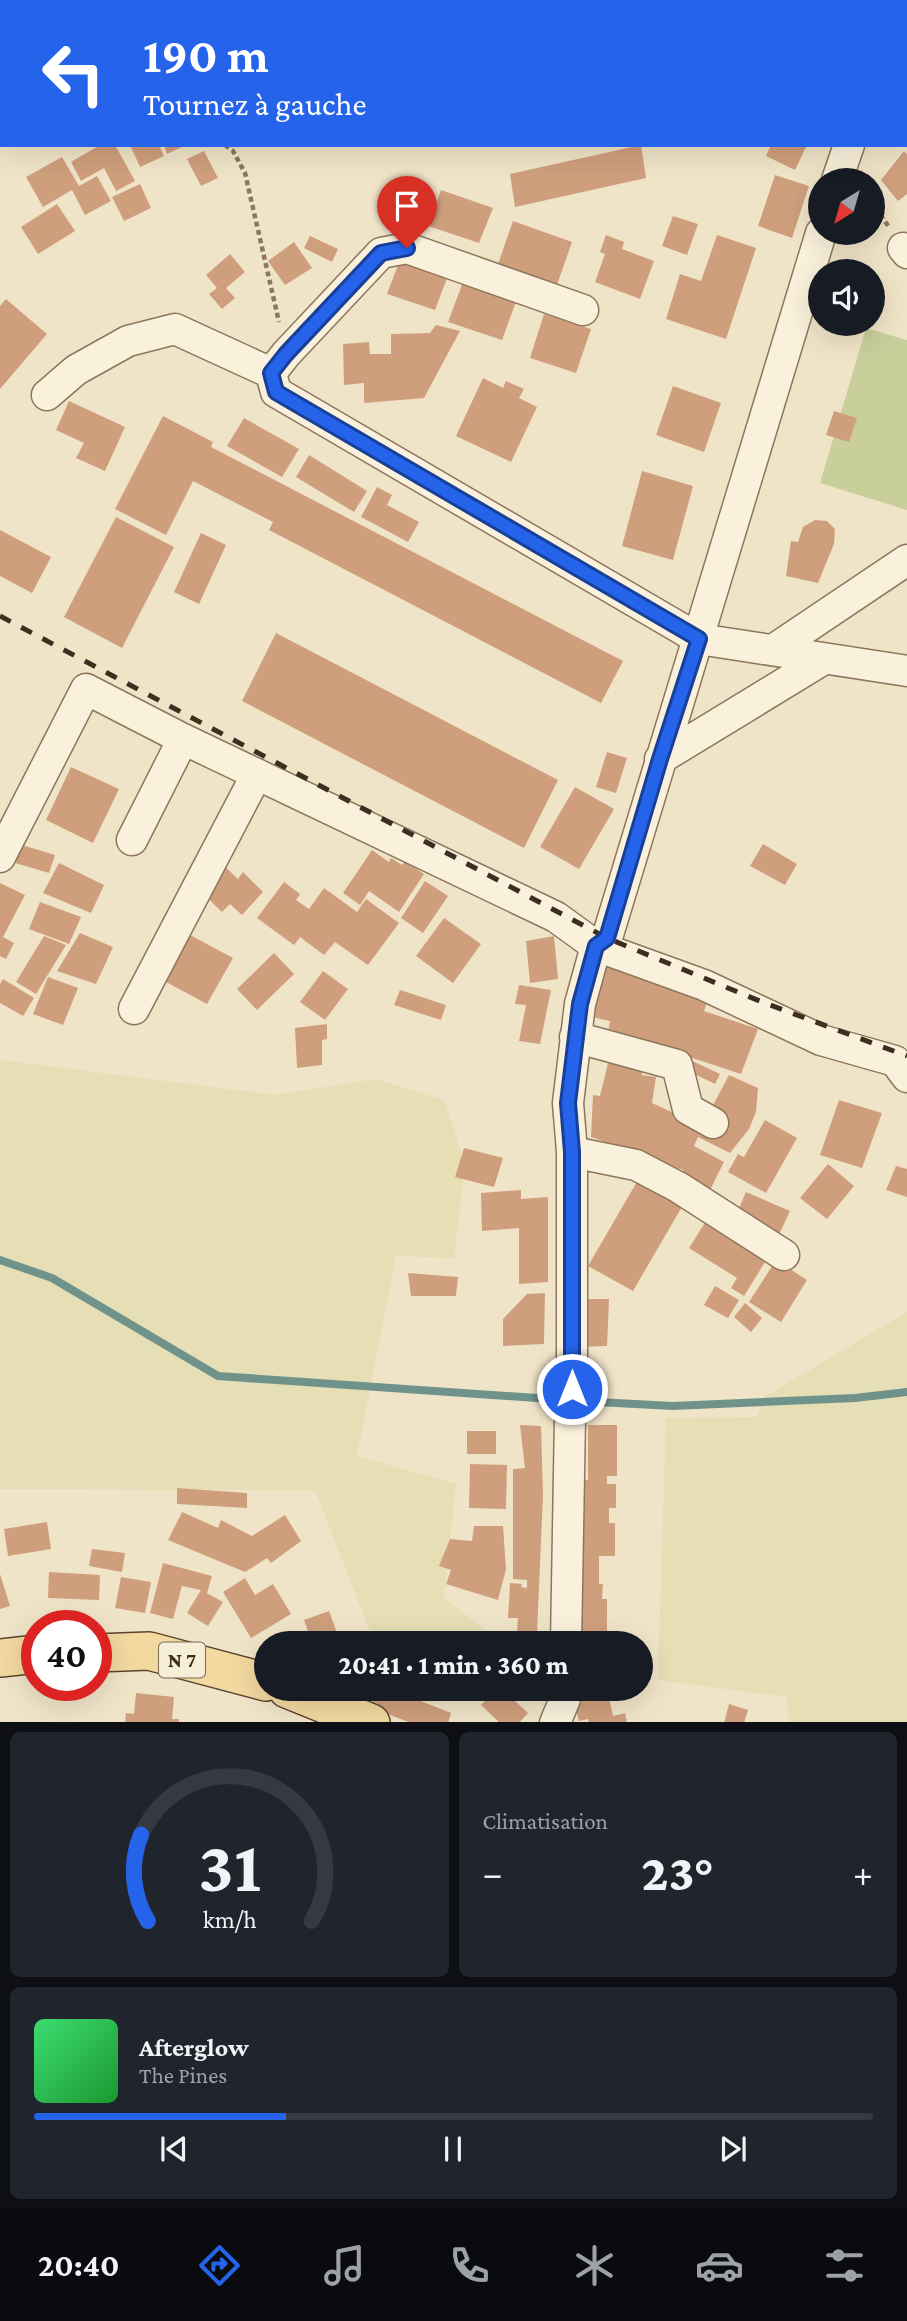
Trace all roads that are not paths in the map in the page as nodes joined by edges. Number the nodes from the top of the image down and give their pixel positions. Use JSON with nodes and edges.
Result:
{"nodes":[{"id":1,"x":848,"y":147,"type":"edge"},
{"id":2,"x":841,"y":168,"type":"edge"},
{"id":3,"x":817,"y":245,"type":"edge"},
{"id":4,"x":583,"y":310,"type":"dead end"},
{"id":5,"x":279,"y":363,"type":"junction"},
{"id":6,"x":47,"y":395,"type":"dead end"},
{"id":7,"x":907,"y":560,"type":"edge"},
{"id":8,"x":699,"y":639,"type":"junction"},
{"id":9,"x":773,"y":650,"type":"junction"},
{"id":10,"x":824,"y":659,"type":"junction"},
{"id":11,"x":907,"y":671,"type":"edge"},
{"id":12,"x":183,"y":739,"type":"junction"},
{"id":13,"x":660,"y":759,"type":"junction"},
{"id":14,"x":257,"y":774,"type":"junction"},
{"id":15,"x":132,"y":840,"type":"dead end"},
{"id":16,"x":0,"y":857,"type":"edge"},
{"id":17,"x":596,"y":946,"type":"junction"},
{"id":18,"x":134,"y":1009,"type":"dead end"},
{"id":19,"x":575,"y":1037,"type":"junction"},
{"id":20,"x":907,"y":1077,"type":"edge"},
{"id":21,"x":713,"y":1123,"type":"dead end"},
{"id":22,"x":572,"y":1152,"type":"junction"},
{"id":23,"x":784,"y":1255,"type":"dead end"},
{"id":24,"x":566,"y":1631,"type":"edge"},
{"id":25,"x":112,"y":1652,"type":"edge"},
{"id":26,"x":21,"y":1656,"type":"edge"},
{"id":27,"x":0,"y":1658,"type":"edge"},
{"id":28,"x":254,"y":1679,"type":"edge"},
{"id":29,"x":317,"y":1701,"type":"edge"},
{"id":30,"x":369,"y":1722,"type":"edge"}],
"edges":[{"from":1,"to":2,"type":"street"},
{"from":3,"to":8,"type":"street"},
{"from":4,"to":5,"type":"street"},
{"from":5,"to":6,"type":"street"},
{"from":5,"to":8,"type":"street"},
{"from":7,"to":9,"type":"street"},
{"from":8,"to":9,"type":"street"},
{"from":8,"to":13,"type":"street"},
{"from":9,"to":10,"type":"street"},
{"from":10,"to":11,"type":"street"},
{"from":10,"to":13,"type":"street"},
{"from":12,"to":14,"type":"street"},
{"from":12,"to":15,"type":"street"},
{"from":12,"to":16,"type":"street"},
{"from":13,"to":17,"type":"street"},
{"from":14,"to":17,"type":"street"},
{"from":14,"to":18,"type":"street"},
{"from":17,"to":19,"type":"street"},
{"from":17,"to":20,"type":"street"},
{"from":19,"to":21,"type":"street"},
{"from":19,"to":22,"type":"street"},
{"from":22,"to":23,"type":"street"},
{"from":22,"to":24,"type":"street"},
{"from":25,"to":28,"type":"main road","number":"N 7"},
{"from":26,"to":27,"type":"main road"},
{"from":29,"to":30,"type":"main road"}]}
